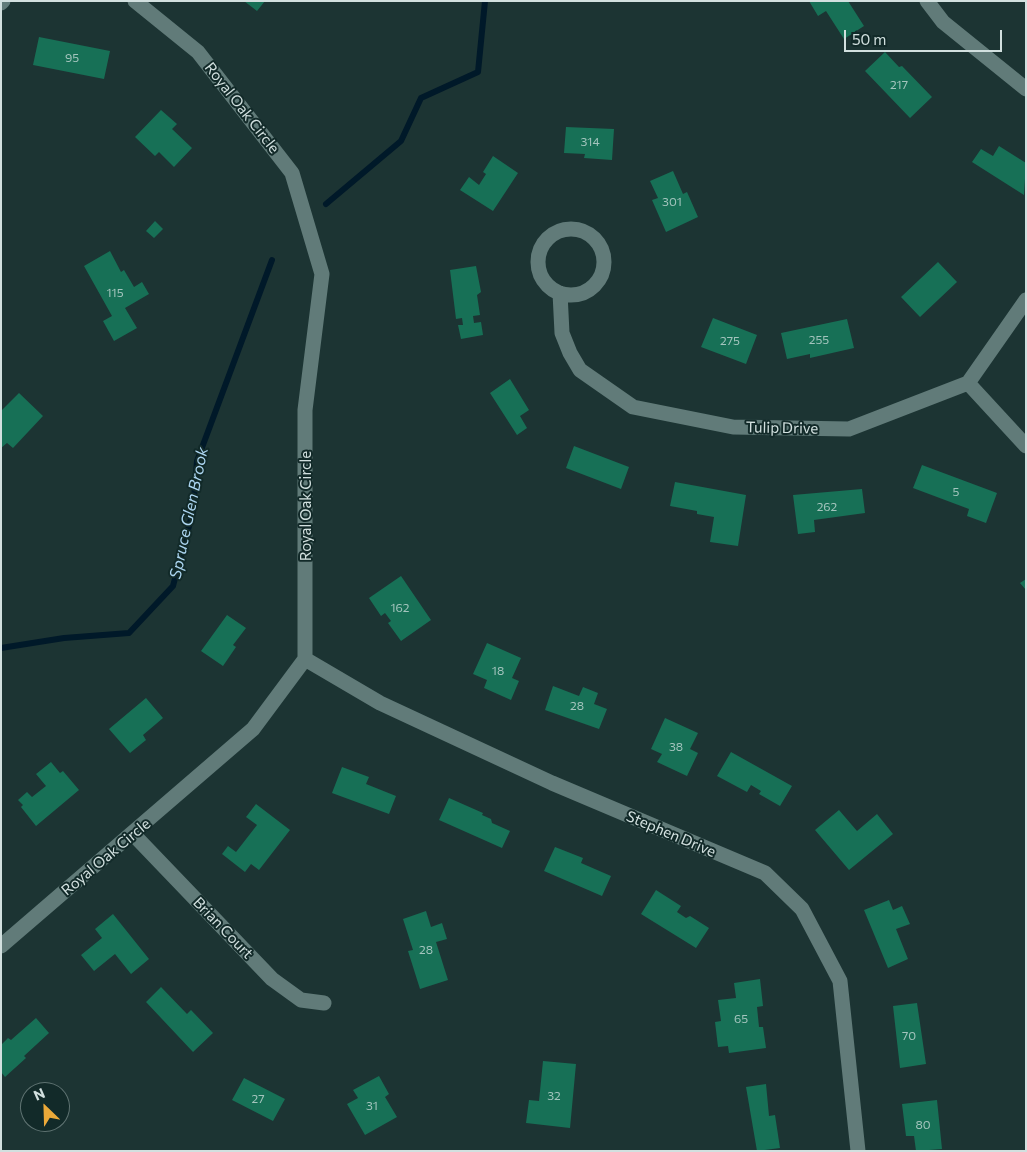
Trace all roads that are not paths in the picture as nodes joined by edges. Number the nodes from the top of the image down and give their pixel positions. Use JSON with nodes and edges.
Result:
{"nodes":[{"id":1,"x":135,"y":1,"type":"edge"},
{"id":2,"x":928,"y":1,"type":"edge"},
{"id":3,"x":1026,"y":89,"type":"edge"},
{"id":4,"x":560,"y":293,"type":"junction"},
{"id":5,"x":1026,"y":300,"type":"edge"},
{"id":6,"x":968,"y":383,"type":"junction"},
{"id":7,"x":1026,"y":446,"type":"edge"},
{"id":8,"x":305,"y":659,"type":"junction"},
{"id":9,"x":133,"y":834,"type":"junction"},
{"id":10,"x":1,"y":946,"type":"edge"},
{"id":11,"x":324,"y":1003,"type":"dead end"},
{"id":12,"x":858,"y":1151,"type":"edge"}],
"edges":[{"from":1,"to":8,"type":"street","name":"Royal Oak Circle"},
{"from":2,"to":3,"type":"street"},
{"from":4,"to":4,"type":"street"},
{"from":4,"to":6,"type":"street","name":"Tulip Drive"},
{"from":5,"to":6,"type":"street"},
{"from":6,"to":7,"type":"street"},
{"from":8,"to":9,"type":"street","name":"Royal Oak Circle"},
{"from":8,"to":12,"type":"street","name":"Stephen Drive"},
{"from":9,"to":10,"type":"street","name":"Royal Oak Circle"},
{"from":9,"to":11,"type":"street","name":"Brian Court"}]}
